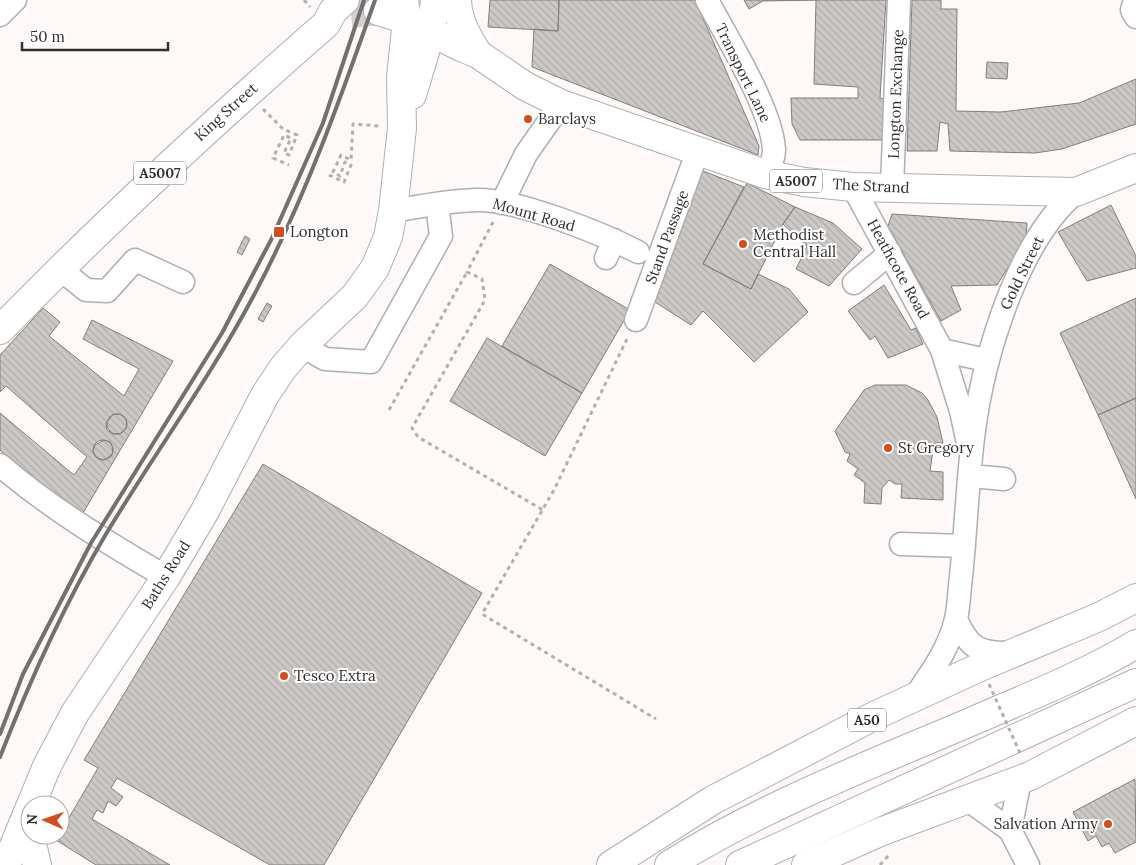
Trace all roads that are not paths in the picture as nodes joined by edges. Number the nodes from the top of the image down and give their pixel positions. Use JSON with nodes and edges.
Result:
{"nodes":[{"id":1,"x":15,"y":0,"type":"edge"},
{"id":2,"x":435,"y":0,"type":"edge"},
{"id":3,"x":457,"y":0,"type":"edge"},
{"id":4,"x":707,"y":0,"type":"edge"},
{"id":5,"x":899,"y":0,"type":"edge"},
{"id":6,"x":348,"y":7,"type":"tunnel mouth"},
{"id":7,"x":406,"y":10,"type":"edge"},
{"id":8,"x":378,"y":11,"type":"tunnel mouth"},
{"id":9,"x":0,"y":15,"type":"edge"},
{"id":10,"x":431,"y":32,"type":"junction"},
{"id":11,"x":478,"y":54,"type":"junction"},
{"id":12,"x":561,"y":104,"type":"junction"},
{"id":13,"x":402,"y":128,"type":"junction"},
{"id":14,"x":697,"y":153,"type":"junction"},
{"id":15,"x":1134,"y":173,"type":"edge"},
{"id":16,"x":765,"y":174,"type":"junction"},
{"id":17,"x":853,"y":187,"type":"junction"},
{"id":18,"x":892,"y":188,"type":"junction"},
{"id":19,"x":1076,"y":192,"type":"junction"},
{"id":20,"x":502,"y":203,"type":"junction"},
{"id":21,"x":437,"y":204,"type":"junction"},
{"id":22,"x":393,"y":211,"type":"junction"},
{"id":23,"x":638,"y":252,"type":"dead end"},
{"id":24,"x":890,"y":253,"type":"junction"},
{"id":25,"x":60,"y":269,"type":"junction"},
{"id":26,"x":183,"y":282,"type":"dead end"},
{"id":27,"x":854,"y":283,"type":"dead end"},
{"id":28,"x":636,"y":320,"type":"road end"},
{"id":29,"x":0,"y":330,"type":"edge"},
{"id":30,"x":302,"y":346,"type":"junction"},
{"id":31,"x":942,"y":350,"type":"junction"},
{"id":32,"x":988,"y":364,"type":"junction"},
{"id":33,"x":0,"y":465,"type":"edge"},
{"id":34,"x":970,"y":467,"type":"junction"},
{"id":35,"x":1004,"y":479,"type":"dead end"},
{"id":36,"x":901,"y":544,"type":"dead end"},
{"id":37,"x":964,"y":546,"type":"junction"},
{"id":38,"x":166,"y":577,"type":"junction"},
{"id":39,"x":1136,"y":598,"type":"edge"},
{"id":40,"x":956,"y":619,"type":"junction"},
{"id":41,"x":1136,"y":644,"type":"edge"},
{"id":42,"x":1012,"y":653,"type":"junction"},
{"id":43,"x":1136,"y":683,"type":"edge"},
{"id":44,"x":914,"y":698,"type":"junction"},
{"id":45,"x":1136,"y":720,"type":"edge"},
{"id":46,"x":1020,"y":766,"type":"junction"},
{"id":47,"x":35,"y":795,"type":"edge"},
{"id":48,"x":967,"y":799,"type":"junction"},
{"id":49,"x":20,"y":830,"type":"edge"},
{"id":50,"x":1010,"y":830,"type":"junction"},
{"id":51,"x":34,"y":845,"type":"edge"},
{"id":52,"x":6,"y":865,"type":"edge"},
{"id":53,"x":37,"y":865,"type":"edge"},
{"id":54,"x":611,"y":865,"type":"edge"},
{"id":55,"x":669,"y":865,"type":"edge"},
{"id":56,"x":740,"y":865,"type":"edge"},
{"id":57,"x":806,"y":865,"type":"edge"},
{"id":58,"x":1028,"y":865,"type":"edge"}],
"edges":[{"from":1,"to":9,"type":"street"},
{"from":2,"to":10,"type":"main road"},
{"from":3,"to":11,"type":"main road"},
{"from":4,"to":16,"type":"street","name":"Transport Lane"},
{"from":5,"to":18,"type":"street","name":"Longton Exchange"},
{"from":6,"to":25,"type":"main road","name":"King Street","number":"A5007"},
{"from":7,"to":8,"type":"main road","number":"A5007"},
{"from":7,"to":10,"type":"main road","number":"A5007"},
{"from":7,"to":13,"type":"main road"},
{"from":10,"to":11,"type":"main road","number":"A5007"},
{"from":10,"to":13,"type":"main road"},
{"from":11,"to":12,"type":"main road","name":"The Strand","number":"A5007"},
{"from":12,"to":14,"type":"main road","name":"The Strand","number":"A5007"},
{"from":12,"to":20,"type":"street"},
{"from":13,"to":22,"type":"main road","name":"Baths Road"},
{"from":14,"to":16,"type":"main road","name":"The Strand","number":"A5007"},
{"from":14,"to":28,"type":"street","name":"Stand Passage"},
{"from":15,"to":19,"type":"main road","name":"The Strand","number":"A5007"},
{"from":16,"to":17,"type":"main road","name":"The Strand","number":"A5007"},
{"from":17,"to":18,"type":"main road","name":"The Strand","number":"A5007"},
{"from":17,"to":24,"type":"street","name":"Heathcote Road"},
{"from":18,"to":19,"type":"main road","name":"The Strand","number":"A5007"},
{"from":19,"to":32,"type":"street","name":"Gold Street"},
{"from":20,"to":21,"type":"street","name":"Mount Road"},
{"from":20,"to":23,"type":"street","name":"Mount Road"},
{"from":21,"to":22,"type":"street","name":"Mount Road"},
{"from":21,"to":30,"type":"street"},
{"from":22,"to":30,"type":"main road","name":"Baths Road"},
{"from":24,"to":27,"type":"street"},
{"from":24,"to":31,"type":"street","name":"Heathcote Road"},
{"from":25,"to":26,"type":"street"},
{"from":25,"to":29,"type":"main road","name":"King Street","number":"A5007"},
{"from":30,"to":38,"type":"main road","name":"Baths Road"},
{"from":31,"to":32,"type":"street"},
{"from":31,"to":34,"type":"street","name":"Heathcote Road"},
{"from":32,"to":34,"type":"street","name":"Heathcote Road"},
{"from":33,"to":38,"type":"street"},
{"from":34,"to":35,"type":"street"},
{"from":34,"to":37,"type":"street","name":"Heathcote Road"},
{"from":36,"to":37,"type":"street"},
{"from":37,"to":40,"type":"street","name":"Heathcote Road"},
{"from":38,"to":47,"type":"main road","name":"Baths Road"},
{"from":39,"to":42,"type":"main road","number":"A50"},
{"from":40,"to":42,"type":"street"},
{"from":40,"to":44,"type":"street","name":"Heathcote Road"},
{"from":41,"to":55,"type":"main road"},
{"from":42,"to":44,"type":"main road","number":"A50"},
{"from":43,"to":56,"type":"main road"},
{"from":44,"to":54,"type":"main road","number":"A50"},
{"from":45,"to":46,"type":"main road"},
{"from":46,"to":48,"type":"main road"},
{"from":46,"to":50,"type":"street"},
{"from":48,"to":50,"type":"street"},
{"from":48,"to":57,"type":"main road"},
{"from":49,"to":52,"type":"main road","name":"Baths Road"},
{"from":50,"to":58,"type":"street"},
{"from":51,"to":53,"type":"main road"}]}
